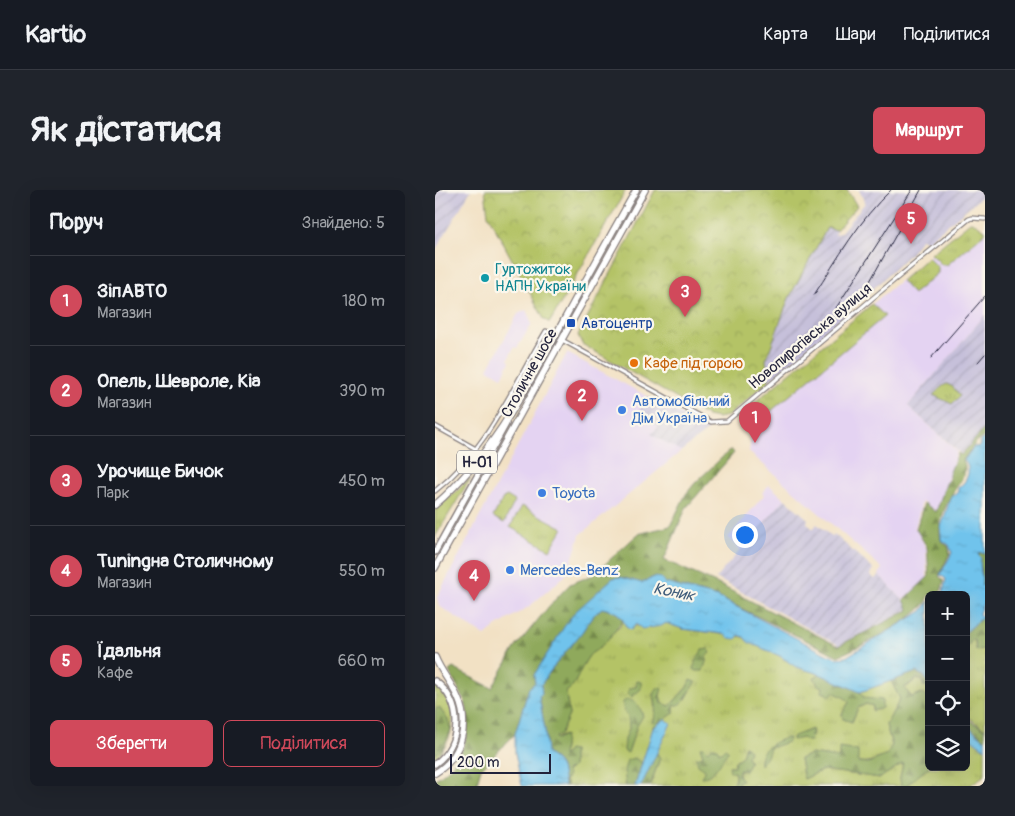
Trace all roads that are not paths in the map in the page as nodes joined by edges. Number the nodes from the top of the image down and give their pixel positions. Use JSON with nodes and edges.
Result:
{"nodes":[{"id":1,"x":636,"y":190,"type":"edge"},
{"id":2,"x":645,"y":190,"type":"edge"},
{"id":3,"x":985,"y":220,"type":"edge"},
{"id":4,"x":555,"y":336,"type":"junction"},
{"id":5,"x":562,"y":340,"type":"junction"},
{"id":6,"x":511,"y":392,"type":"junction"},
{"id":7,"x":514,"y":410,"type":"junction"},
{"id":8,"x":435,"y":426,"type":"edge"},
{"id":9,"x":476,"y":448,"type":"junction"},
{"id":10,"x":435,"y":490,"type":"edge"},
{"id":11,"x":435,"y":505,"type":"edge"},
{"id":12,"x":435,"y":552,"type":"edge"},
{"id":13,"x":435,"y":568,"type":"edge"},
{"id":14,"x":435,"y":657,"type":"edge"},
{"id":15,"x":435,"y":681,"type":"edge"},
{"id":16,"x":435,"y":764,"type":"edge"},
{"id":17,"x":435,"y":773,"type":"edge"}],
"edges":[{"from":1,"to":4,"type":"highway","name":"Столичне шосе"},
{"from":2,"to":5,"type":"highway","name":"Столичне шосе"},
{"from":3,"to":5,"type":"street","name":"Новопирогівська вулиця"},
{"from":4,"to":6,"type":"street"},
{"from":4,"to":7,"type":"highway","name":"Столичне шосе"},
{"from":5,"to":13,"type":"highway","name":"Столичне шосе"},
{"from":6,"to":7,"type":"street"},
{"from":6,"to":9,"type":"street"},
{"from":7,"to":11,"type":"highway","number":"Н-01"},
{"from":7,"to":12,"type":"main road","name":"Столичне шосе"},
{"from":8,"to":9,"type":"street"},
{"from":9,"to":10,"type":"street"},
{"from":14,"to":17,"type":"highway"},
{"from":15,"to":16,"type":"main road"}]}
